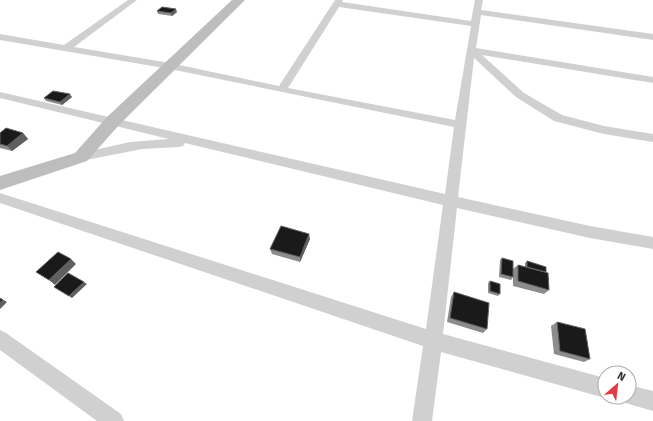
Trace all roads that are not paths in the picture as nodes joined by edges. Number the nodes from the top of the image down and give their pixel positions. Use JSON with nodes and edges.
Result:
{"nodes":[{"id":1,"x":133,"y":0,"type":"edge"},
{"id":2,"x":239,"y":0,"type":"edge"},
{"id":3,"x":338,"y":2,"type":"edge"},
{"id":4,"x":477,"y":12,"type":"edge"},
{"id":5,"x":0,"y":37,"type":"edge"},
{"id":6,"x":653,"y":37,"type":"edge"},
{"id":7,"x":66,"y":48,"type":"junction"},
{"id":8,"x":471,"y":50,"type":"junction"},
{"id":9,"x":170,"y":66,"type":"junction"},
{"id":10,"x":653,"y":80,"type":"edge"},
{"id":11,"x":282,"y":90,"type":"junction"},
{"id":12,"x":0,"y":95,"type":"edge"},
{"id":13,"x":113,"y":122,"type":"junction"},
{"id":14,"x":461,"y":125,"type":"junction"},
{"id":15,"x":653,"y":138,"type":"edge"},
{"id":16,"x":208,"y":144,"type":"junction"},
{"id":17,"x":81,"y":157,"type":"junction"},
{"id":18,"x":0,"y":183,"type":"edge"},
{"id":19,"x":0,"y":198,"type":"edge"},
{"id":20,"x":451,"y":201,"type":"junction"},
{"id":21,"x":653,"y":243,"type":"edge"},
{"id":22,"x":0,"y":339,"type":"edge"},
{"id":23,"x":434,"y":341,"type":"junction"},
{"id":24,"x":597,"y":386,"type":"edge"},
{"id":25,"x":637,"y":397,"type":"edge"},
{"id":26,"x":653,"y":401,"type":"edge"},
{"id":27,"x":114,"y":421,"type":"edge"},
{"id":28,"x":422,"y":421,"type":"edge"}],
"edges":[{"from":1,"to":7,"type":"street"},
{"from":2,"to":9,"type":"street"},
{"from":3,"to":4,"type":"street"},
{"from":3,"to":11,"type":"street"},
{"from":4,"to":6,"type":"street"},
{"from":4,"to":8,"type":"street"},
{"from":5,"to":7,"type":"street"},
{"from":7,"to":9,"type":"street"},
{"from":8,"to":10,"type":"street"},
{"from":8,"to":14,"type":"street"},
{"from":8,"to":15,"type":"street"},
{"from":9,"to":11,"type":"street"},
{"from":9,"to":13,"type":"street"},
{"from":11,"to":14,"type":"street"},
{"from":12,"to":13,"type":"street"},
{"from":13,"to":16,"type":"street"},
{"from":13,"to":17,"type":"street"},
{"from":14,"to":20,"type":"street"},
{"from":16,"to":17,"type":"street"},
{"from":16,"to":20,"type":"street"},
{"from":17,"to":18,"type":"street"},
{"from":19,"to":23,"type":"street"},
{"from":20,"to":21,"type":"street"},
{"from":20,"to":23,"type":"street"},
{"from":22,"to":27,"type":"street"},
{"from":23,"to":24,"type":"street"},
{"from":23,"to":28,"type":"street"},
{"from":25,"to":26,"type":"street"}]}
